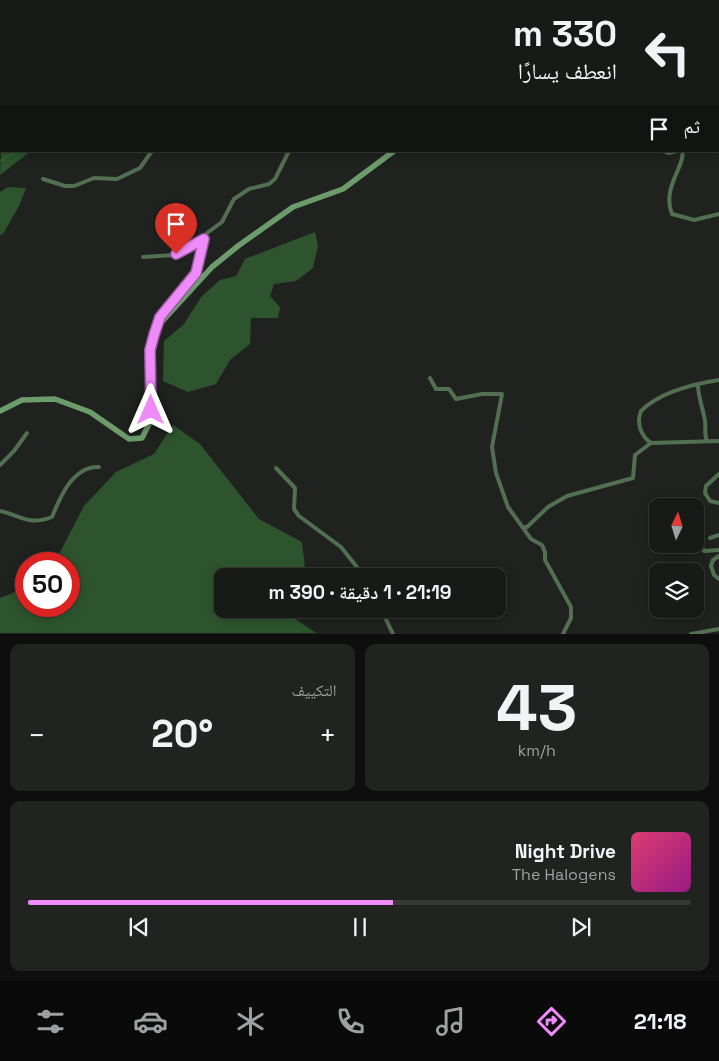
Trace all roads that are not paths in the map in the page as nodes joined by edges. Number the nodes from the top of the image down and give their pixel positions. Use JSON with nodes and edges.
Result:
{"nodes":[{"id":1,"x":151,"y":152,"type":"edge"},
{"id":2,"x":288,"y":152,"type":"edge"},
{"id":3,"x":393,"y":152,"type":"edge"},
{"id":4,"x":682,"y":152,"type":"edge"},
{"id":5,"x":43,"y":179,"type":"dead end"},
{"id":6,"x":719,"y":214,"type":"edge"},
{"id":7,"x":204,"y":239,"type":"junction"},
{"id":8,"x":143,"y":258,"type":"dead end"},
{"id":9,"x":158,"y":326,"type":"junction"},
{"id":10,"x":430,"y":378,"type":"dead end"},
{"id":11,"x":719,"y":380,"type":"edge"},
{"id":12,"x":698,"y":385,"type":"junction"},
{"id":13,"x":0,"y":411,"type":"edge"},
{"id":14,"x":27,"y":433,"type":"dead end"},
{"id":15,"x":708,"y":441,"type":"junction"},
{"id":16,"x":719,"y":441,"type":"edge"},
{"id":17,"x":651,"y":443,"type":"junction"},
{"id":18,"x":0,"y":465,"type":"edge"},
{"id":19,"x":99,"y":467,"type":"dead end"},
{"id":20,"x":276,"y":468,"type":"dead end"},
{"id":21,"x":719,"y":474,"type":"edge"},
{"id":22,"x":719,"y":504,"type":"edge"},
{"id":23,"x":0,"y":510,"type":"edge"},
{"id":24,"x":522,"y":527,"type":"junction"},
{"id":25,"x":719,"y":535,"type":"edge"},
{"id":26,"x":710,"y":538,"type":"dead end"},
{"id":27,"x":719,"y":550,"type":"edge"},
{"id":28,"x":704,"y":551,"type":"edge"},
{"id":29,"x":719,"y":556,"type":"edge"},
{"id":30,"x":357,"y":568,"type":"edge"},
{"id":31,"x":719,"y":579,"type":"edge"},
{"id":32,"x":385,"y":618,"type":"edge"},
{"id":33,"x":719,"y":629,"type":"edge"},
{"id":34,"x":393,"y":634,"type":"edge"},
{"id":35,"x":562,"y":634,"type":"edge"},
{"id":36,"x":691,"y":634,"type":"edge"}],
"edges":[{"from":1,"to":5,"type":"street"},
{"from":2,"to":7,"type":"street"},
{"from":3,"to":9,"type":"main road"},
{"from":4,"to":6,"type":"street"},
{"from":7,"to":8,"type":"street"},
{"from":7,"to":9,"type":"street"},
{"from":9,"to":13,"type":"main road"},
{"from":10,"to":24,"type":"street"},
{"from":11,"to":12,"type":"street"},
{"from":12,"to":15,"type":"street"},
{"from":12,"to":17,"type":"street"},
{"from":14,"to":18,"type":"street"},
{"from":15,"to":16,"type":"street"},
{"from":15,"to":17,"type":"street"},
{"from":17,"to":24,"type":"street"},
{"from":19,"to":23,"type":"street"},
{"from":20,"to":30,"type":"street"},
{"from":21,"to":22,"type":"street"},
{"from":24,"to":35,"type":"street"},
{"from":25,"to":26,"type":"street"},
{"from":27,"to":28,"type":"street"},
{"from":29,"to":31,"type":"street"},
{"from":32,"to":34,"type":"street"},
{"from":33,"to":36,"type":"street"}]}
